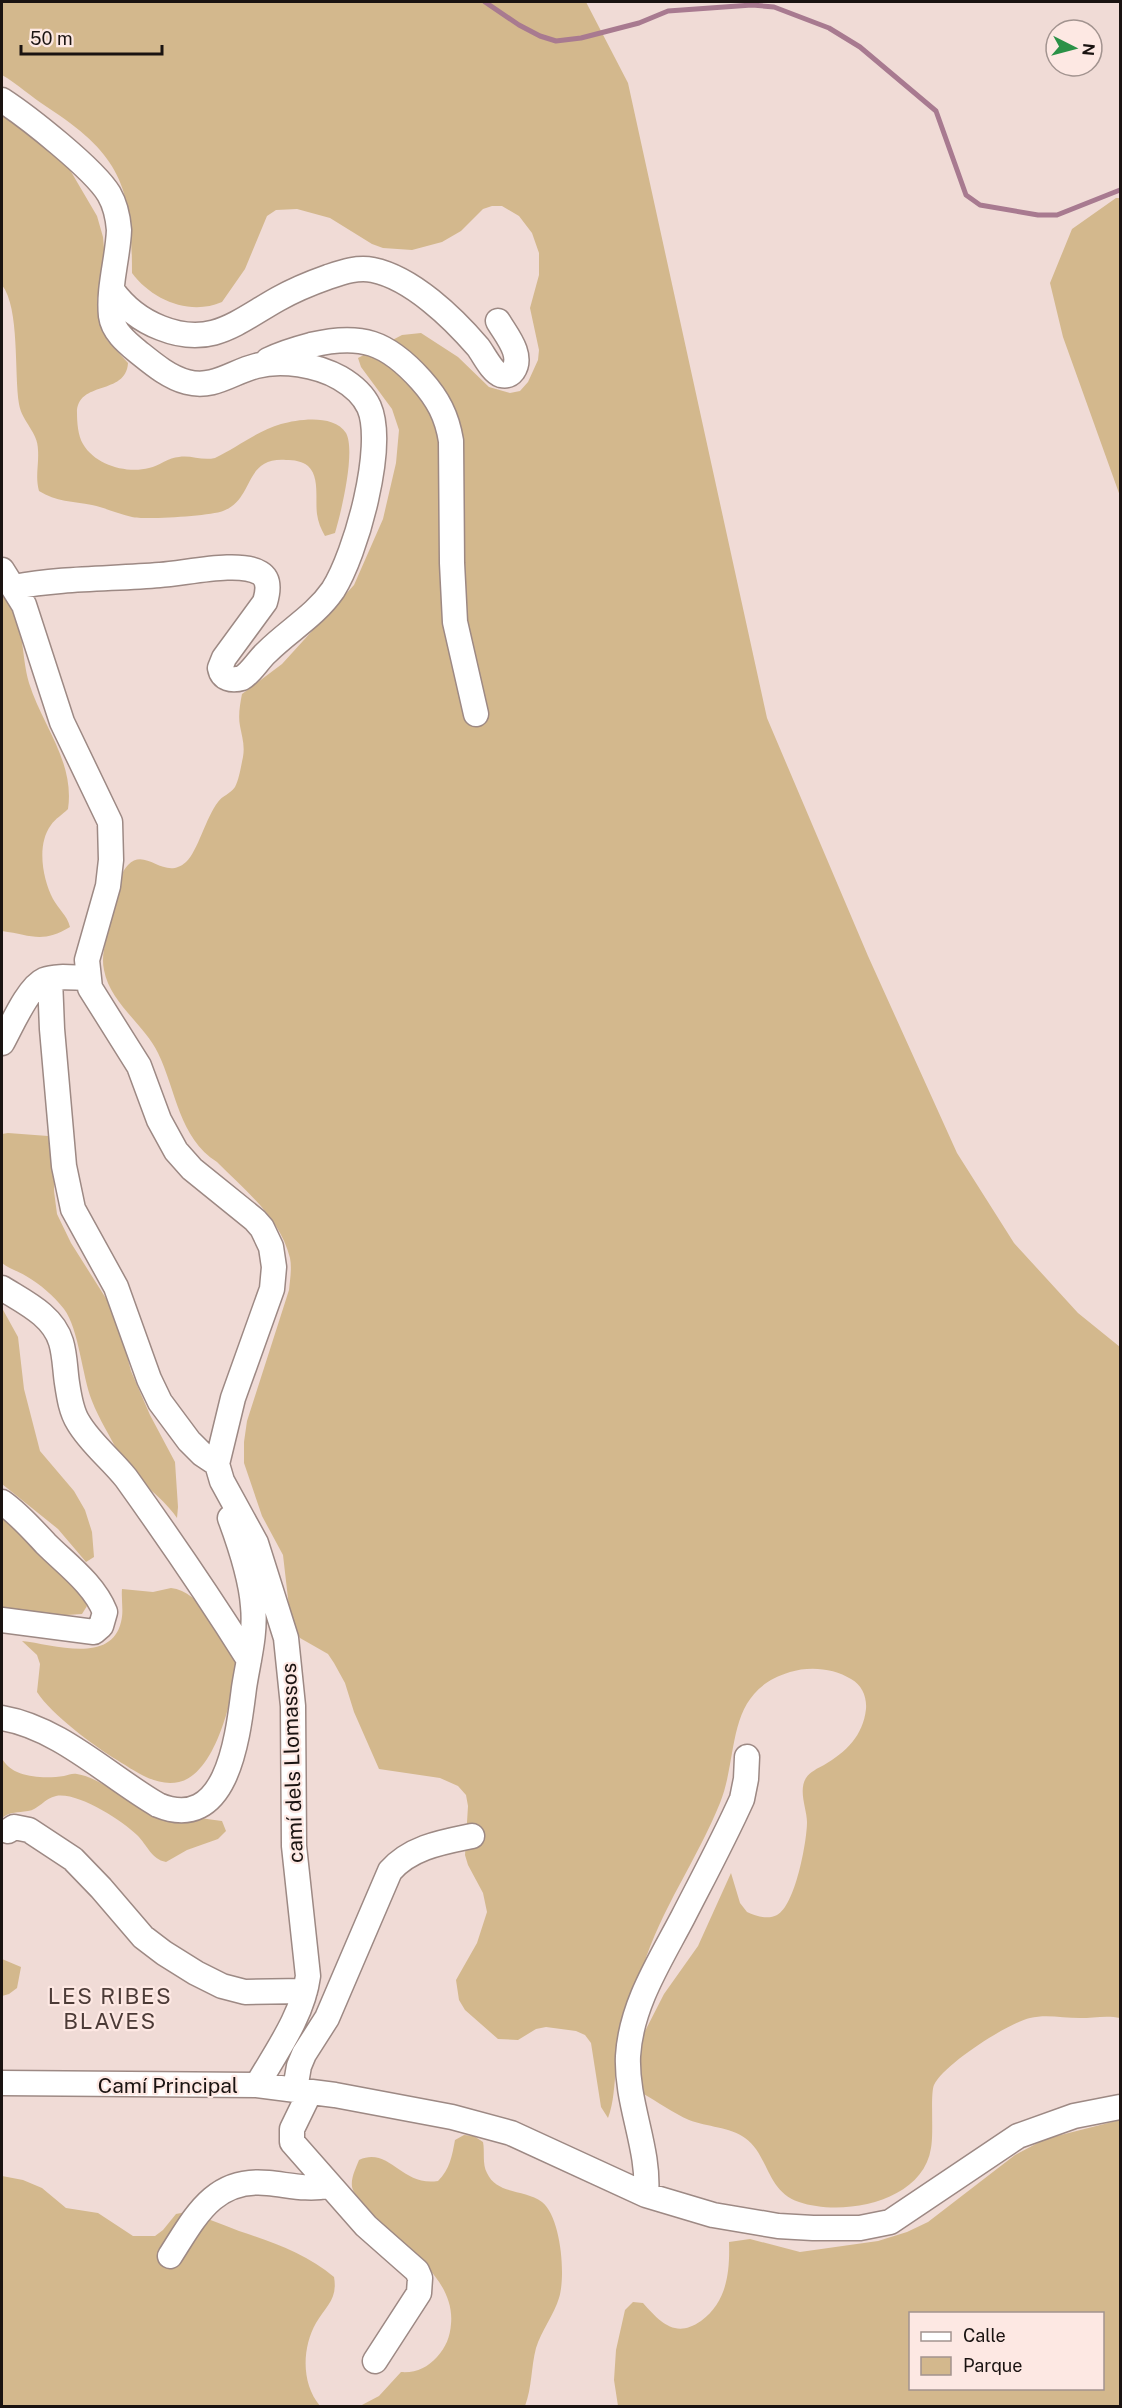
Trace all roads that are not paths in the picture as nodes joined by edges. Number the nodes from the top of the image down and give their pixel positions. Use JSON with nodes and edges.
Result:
{"nodes":[{"id":1,"x":2,"y":100,"type":"edge"},
{"id":2,"x":112,"y":290,"type":"junction"},
{"id":3,"x":498,"y":321,"type":"dead end"},
{"id":4,"x":255,"y":366,"type":"junction"},
{"id":5,"x":8,"y":579,"type":"edge"},
{"id":6,"x":476,"y":714,"type":"dead end"},
{"id":7,"x":87,"y":978,"type":"junction"},
{"id":8,"x":50,"y":979,"type":"junction"},
{"id":9,"x":2,"y":1043,"type":"edge"},
{"id":10,"x":2,"y":1288,"type":"edge"},
{"id":11,"x":219,"y":1472,"type":"junction"},
{"id":12,"x":2,"y":1502,"type":"edge"},
{"id":13,"x":2,"y":1620,"type":"edge"},
{"id":14,"x":249,"y":1660,"type":"junction"},
{"id":15,"x":2,"y":1718,"type":"edge"},
{"id":16,"x":747,"y":1757,"type":"dead end"},
{"id":17,"x":8,"y":1831,"type":"dead end"},
{"id":18,"x":472,"y":1836,"type":"dead end"},
{"id":19,"x":305,"y":1991,"type":"junction"},
{"id":20,"x":2,"y":2083,"type":"edge"},
{"id":21,"x":256,"y":2085,"type":"junction"},
{"id":22,"x":302,"y":2091,"type":"junction"},
{"id":23,"x":1120,"y":2107,"type":"edge"},
{"id":24,"x":328,"y":2186,"type":"junction"},
{"id":25,"x":646,"y":2195,"type":"junction"},
{"id":26,"x":170,"y":2256,"type":"dead end"},
{"id":27,"x":375,"y":2361,"type":"dead end"}],
"edges":[{"from":1,"to":2,"type":"street"},
{"from":2,"to":3,"type":"street"},
{"from":2,"to":4,"type":"street"},
{"from":4,"to":5,"type":"street"},
{"from":4,"to":6,"type":"street"},
{"from":5,"to":7,"type":"street"},
{"from":7,"to":8,"type":"street"},
{"from":7,"to":11,"type":"street"},
{"from":8,"to":9,"type":"street"},
{"from":8,"to":11,"type":"street"},
{"from":10,"to":14,"type":"street"},
{"from":11,"to":14,"type":"street"},
{"from":11,"to":19,"type":"street","name":"camí dels Llomassos"},
{"from":12,"to":13,"type":"street"},
{"from":14,"to":15,"type":"street"},
{"from":16,"to":25,"type":"street"},
{"from":17,"to":19,"type":"street"},
{"from":18,"to":22,"type":"street"},
{"from":19,"to":21,"type":"street","name":"camí dels Llomassos"},
{"from":20,"to":21,"type":"street","name":"Camí Principal"},
{"from":21,"to":22,"type":"street","name":"Camí Principal"},
{"from":22,"to":24,"type":"street"},
{"from":22,"to":25,"type":"street","name":"Camí Principal"},
{"from":23,"to":25,"type":"street","name":"Camí Principal"},
{"from":24,"to":26,"type":"street"},
{"from":24,"to":27,"type":"street"}]}
